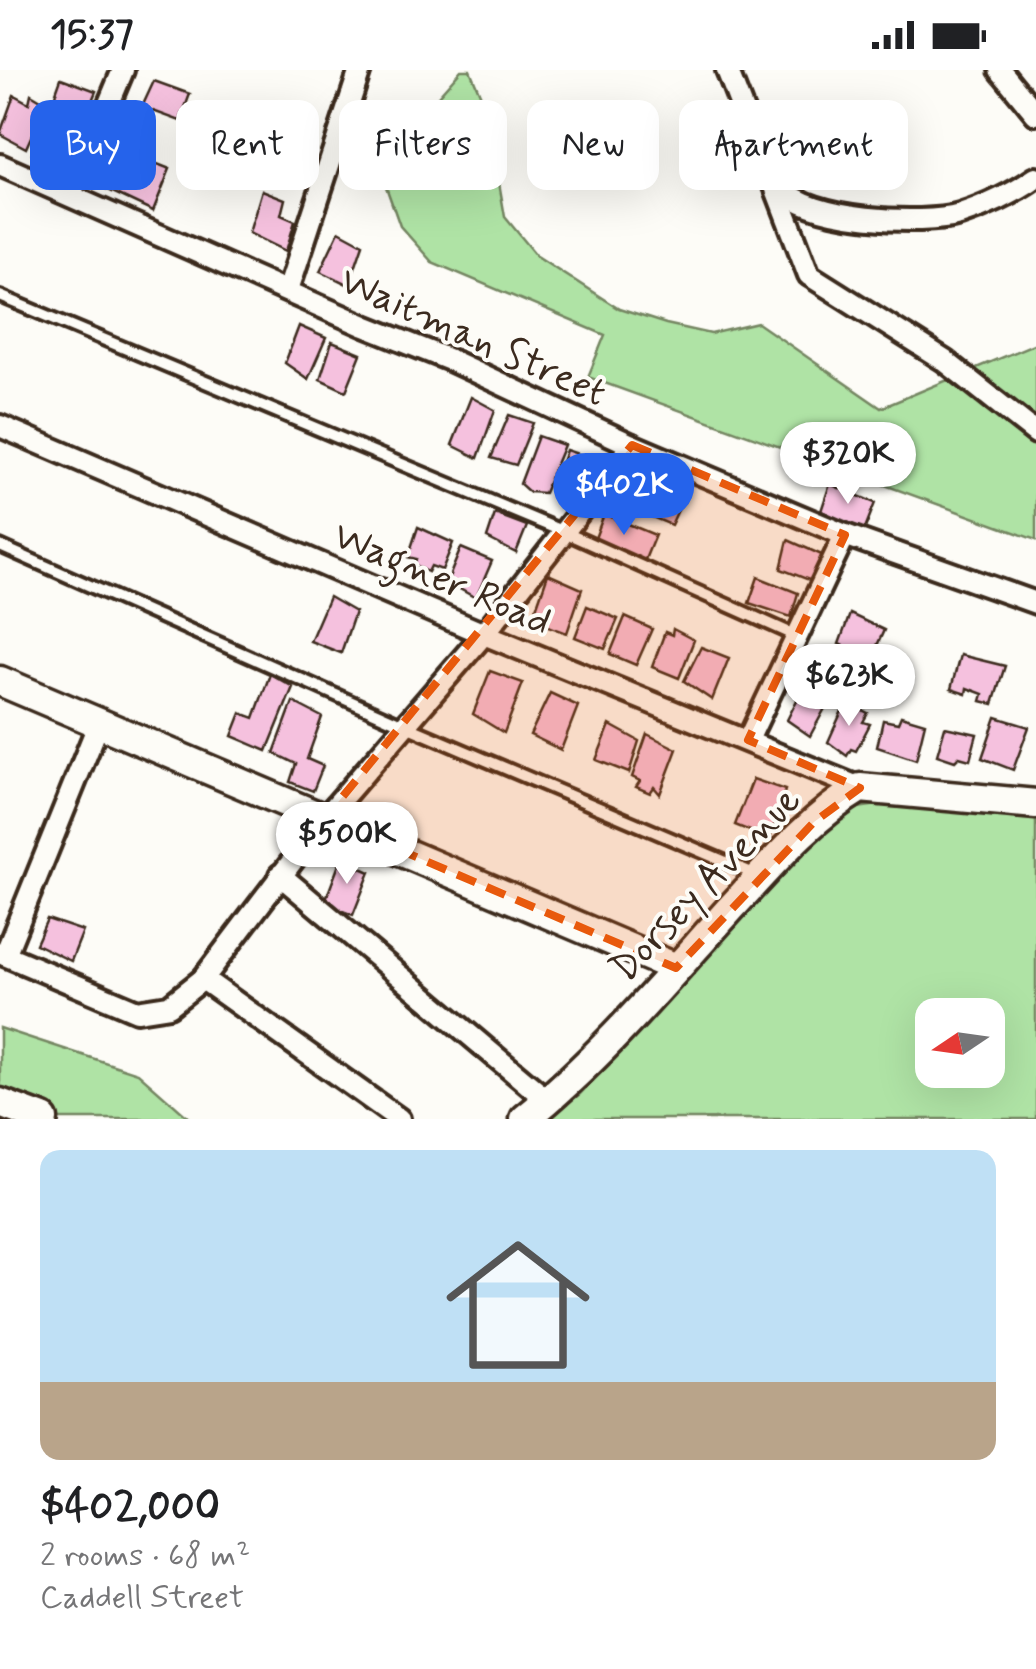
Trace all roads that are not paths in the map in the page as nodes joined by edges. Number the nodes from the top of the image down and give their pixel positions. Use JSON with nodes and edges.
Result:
{"nodes":[{"id":1,"x":123,"y":70,"type":"edge"},
{"id":2,"x":360,"y":70,"type":"edge"},
{"id":3,"x":727,"y":70,"type":"edge"},
{"id":4,"x":1000,"y":70,"type":"edge"},
{"id":5,"x":740,"y":100,"type":"edge"},
{"id":6,"x":1036,"y":114,"type":"edge"},
{"id":7,"x":0,"y":165,"type":"edge"},
{"id":8,"x":1036,"y":178,"type":"edge"},
{"id":9,"x":776,"y":190,"type":"edge"},
{"id":10,"x":784,"y":190,"type":"edge"},
{"id":11,"x":71,"y":194,"type":"junction"},
{"id":12,"x":288,"y":290,"type":"junction"},
{"id":13,"x":0,"y":296,"type":"edge"},
{"id":14,"x":0,"y":426,"type":"edge"},
{"id":15,"x":1036,"y":433,"type":"edge"},
{"id":16,"x":632,"y":445,"type":"junction"},
{"id":17,"x":564,"y":532,"type":"junction"},
{"id":18,"x":845,"y":535,"type":"junction"},
{"id":19,"x":0,"y":546,"type":"edge"},
{"id":20,"x":1036,"y":603,"type":"edge"},
{"id":21,"x":484,"y":634,"type":"junction"},
{"id":22,"x":798,"y":637,"type":"junction"},
{"id":23,"x":0,"y":681,"type":"edge"},
{"id":24,"x":99,"y":724,"type":"junction"},
{"id":25,"x":406,"y":726,"type":"junction"},
{"id":26,"x":748,"y":740,"type":"junction"},
{"id":27,"x":860,"y":788,"type":"junction"},
{"id":28,"x":1036,"y":804,"type":"edge"},
{"id":29,"x":325,"y":818,"type":"junction"},
{"id":30,"x":280,"y":875,"type":"junction"},
{"id":31,"x":760,"y":876,"type":"junction"},
{"id":32,"x":2,"y":954,"type":"edge"},
{"id":33,"x":676,"y":968,"type":"junction"},
{"id":34,"x":203,"y":980,"type":"junction"},
{"id":35,"x":548,"y":1101,"type":"junction"},
{"id":36,"x":0,"y":1103,"type":"edge"},
{"id":37,"x":42,"y":1119,"type":"edge"},
{"id":38,"x":398,"y":1119,"type":"edge"},
{"id":39,"x":525,"y":1119,"type":"edge"}],
"edges":[{"from":1,"to":11,"type":"street"},
{"from":2,"to":12,"type":"street"},
{"from":3,"to":5,"type":"street"},
{"from":4,"to":6,"type":"street"},
{"from":7,"to":11,"type":"street","name":"Waitman Street"},
{"from":8,"to":10,"type":"street"},
{"from":9,"to":15,"type":"street"},
{"from":11,"to":12,"type":"street","name":"Waitman Street"},
{"from":12,"to":16,"type":"street","name":"Waitman Street"},
{"from":13,"to":17,"type":"lane"},
{"from":14,"to":21,"type":"street","name":"Wagner Road"},
{"from":16,"to":17,"type":"street"},
{"from":16,"to":18,"type":"street","name":"Waitman Street"},
{"from":17,"to":21,"type":"street"},
{"from":17,"to":22,"type":"lane"},
{"from":18,"to":20,"type":"street","name":"Waitman Street"},
{"from":18,"to":22,"type":"street"},
{"from":19,"to":25,"type":"lane"},
{"from":21,"to":25,"type":"street"},
{"from":21,"to":26,"type":"street","name":"Wagner Road"},
{"from":22,"to":26,"type":"street"},
{"from":23,"to":24,"type":"street"},
{"from":24,"to":29,"type":"street"},
{"from":24,"to":32,"type":"street"},
{"from":25,"to":29,"type":"street"},
{"from":25,"to":31,"type":"lane"},
{"from":26,"to":27,"type":"street","name":"Wagner Road"},
{"from":27,"to":28,"type":"street","name":"Dorsey Avenue"},
{"from":27,"to":31,"type":"street","name":"Dorsey Avenue"},
{"from":29,"to":30,"type":"street"},
{"from":29,"to":33,"type":"street"},
{"from":30,"to":34,"type":"street"},
{"from":30,"to":35,"type":"street"},
{"from":31,"to":33,"type":"street","name":"Dorsey Avenue"},
{"from":32,"to":34,"type":"street"},
{"from":33,"to":35,"type":"street","name":"Dorsey Avenue"},
{"from":34,"to":38,"type":"street"},
{"from":35,"to":39,"type":"street","name":"Dorsey Avenue"},
{"from":36,"to":37,"type":"street"}]}
